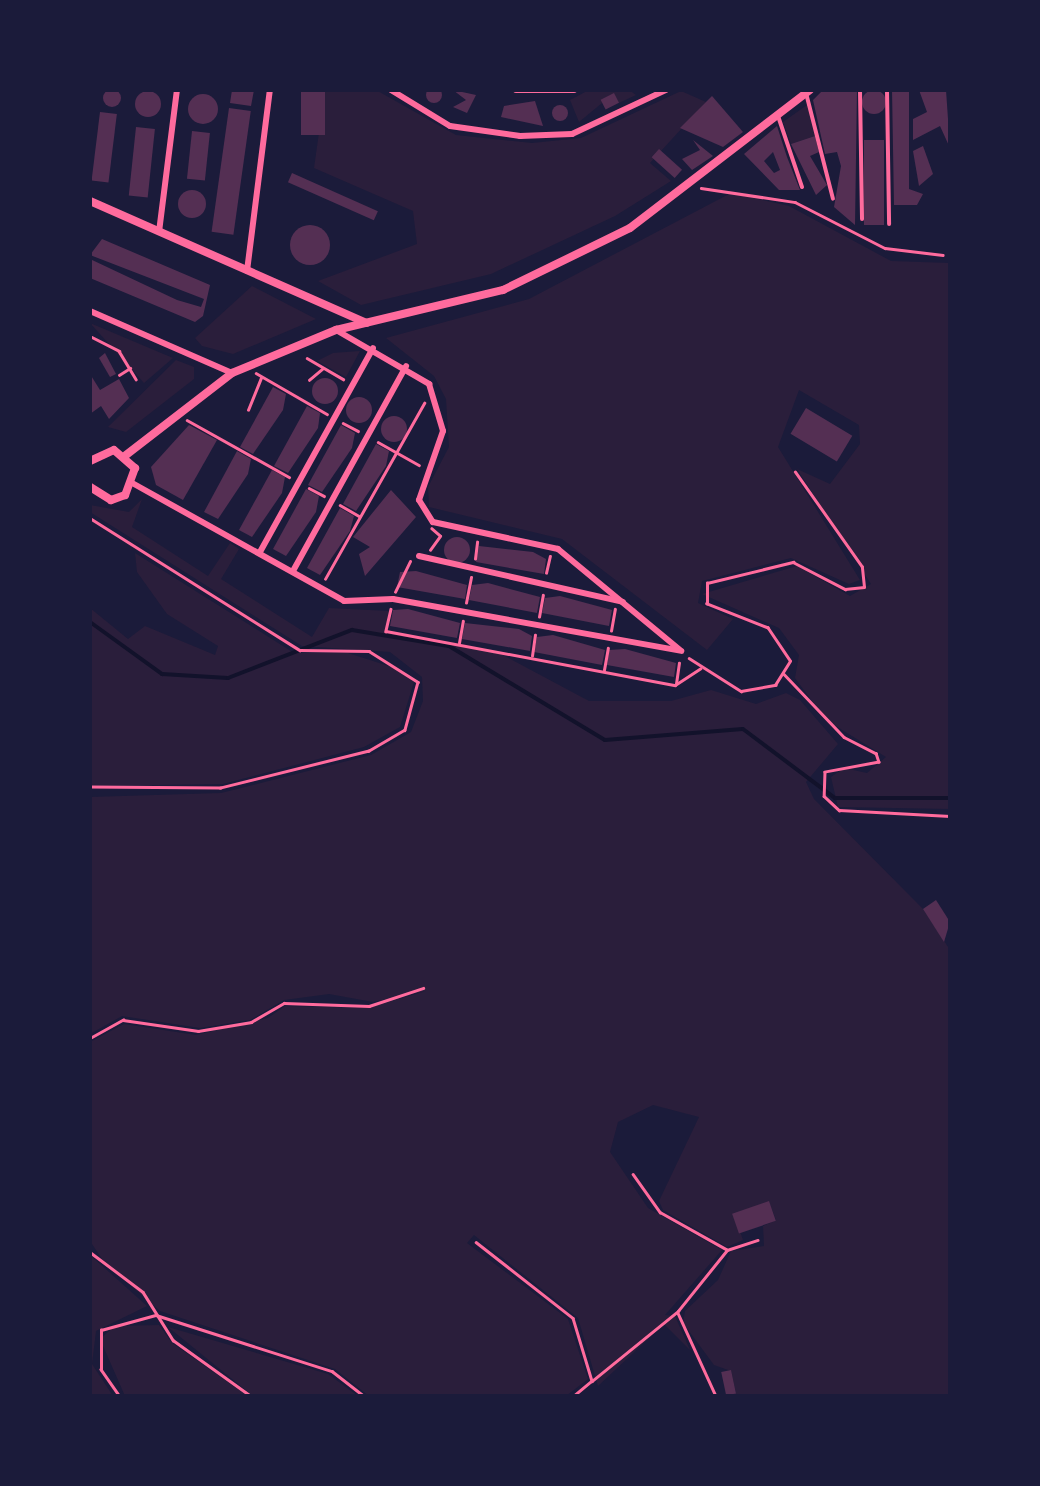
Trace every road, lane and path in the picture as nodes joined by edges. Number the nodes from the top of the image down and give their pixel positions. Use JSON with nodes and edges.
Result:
{"nodes":[{"id":1,"x":177,"y":90,"type":"edge"},
{"id":2,"x":270,"y":90,"type":"edge"},
{"id":3,"x":391,"y":90,"type":"edge"},
{"id":4,"x":516,"y":90,"type":"edge"},
{"id":5,"x":574,"y":90,"type":"edge"},
{"id":6,"x":666,"y":90,"type":"edge"},
{"id":7,"x":860,"y":90,"type":"edge"},
{"id":8,"x":887,"y":90,"type":"edge"},
{"id":9,"x":808,"y":91,"type":"edge"},
{"id":10,"x":778,"y":116,"type":"junction"},
{"id":11,"x":802,"y":187,"type":"dead end"},
{"id":12,"x":689,"y":188,"type":"junction"},
{"id":13,"x":833,"y":200,"type":"dead end"},
{"id":14,"x":90,"y":201,"type":"edge"},
{"id":15,"x":862,"y":219,"type":"dead end"},
{"id":16,"x":889,"y":224,"type":"dead end"},
{"id":17,"x":158,"y":232,"type":"junction"},
{"id":18,"x":943,"y":255,"type":"dead end"},
{"id":19,"x":247,"y":271,"type":"junction"},
{"id":20,"x":90,"y":310,"type":"edge"},
{"id":21,"x":366,"y":323,"type":"junction"},
{"id":22,"x":336,"y":330,"type":"junction"},
{"id":23,"x":90,"y":336,"type":"edge"},
{"id":24,"x":373,"y":348,"type":"junction"},
{"id":25,"x":307,"y":358,"type":"dead end"},
{"id":26,"x":406,"y":366,"type":"junction"},
{"id":27,"x":130,"y":368,"type":"junction"},
{"id":28,"x":323,"y":368,"type":"junction"},
{"id":29,"x":232,"y":373,"type":"junction"},
{"id":30,"x":119,"y":374,"type":"dead end"},
{"id":31,"x":136,"y":379,"type":"dead end"},
{"id":32,"x":309,"y":380,"type":"dead end"},
{"id":33,"x":345,"y":380,"type":"dead end"},
{"id":34,"x":432,"y":389,"type":"junction"},
{"id":35,"x":248,"y":410,"type":"dead end"},
{"id":36,"x":326,"y":413,"type":"dead end"},
{"id":37,"x":174,"y":414,"type":"junction"},
{"id":38,"x":339,"y":421,"type":"dead end"},
{"id":39,"x":360,"y":432,"type":"dead end"},
{"id":40,"x":374,"y":440,"type":"dead end"},
{"id":41,"x":396,"y":452,"type":"junction"},
{"id":42,"x":126,"y":455,"type":"junction"},
{"id":43,"x":90,"y":461,"type":"edge"},
{"id":44,"x":428,"y":470,"type":"junction"},
{"id":45,"x":795,"y":472,"type":"dead end"},
{"id":46,"x":290,"y":477,"type":"dead end"},
{"id":47,"x":134,"y":484,"type":"junction"},
{"id":48,"x":303,"y":484,"type":"dead end"},
{"id":49,"x":90,"y":487,"type":"edge"},
{"id":50,"x":324,"y":496,"type":"dead end"},
{"id":51,"x":338,"y":504,"type":"dead end"},
{"id":52,"x":360,"y":516,"type":"junction"},
{"id":53,"x":90,"y":518,"type":"edge"},
{"id":54,"x":431,"y":533,"type":"dead end"},
{"id":55,"x":478,"y":542,"type":"dead end"},
{"id":56,"x":438,"y":545,"type":"dead end"},
{"id":57,"x":260,"y":552,"type":"junction"},
{"id":58,"x":550,"y":555,"type":"dead end"},
{"id":59,"x":420,"y":556,"type":"joint"},
{"id":60,"x":474,"y":566,"type":"dead end"},
{"id":61,"x":294,"y":572,"type":"junction"},
{"id":62,"x":325,"y":578,"type":"dead end"},
{"id":63,"x":545,"y":579,"type":"dead end"},
{"id":64,"x":471,"y":581,"type":"dead end"},
{"id":65,"x":396,"y":589,"type":"dead end"},
{"id":66,"x":543,"y":593,"type":"dead end"},
{"id":67,"x":624,"y":602,"type":"junction"},
{"id":68,"x":466,"y":604,"type":"dead end"},
{"id":69,"x":391,"y":610,"type":"dead end"},
{"id":70,"x":538,"y":617,"type":"dead end"},
{"id":71,"x":462,"y":624,"type":"dead end"},
{"id":72,"x":536,"y":632,"type":"dead end"},
{"id":73,"x":459,"y":644,"type":"junction"},
{"id":74,"x":608,"y":646,"type":"dead end"},
{"id":75,"x":681,"y":651,"type":"junction"},
{"id":76,"x":532,"y":658,"type":"junction"},
{"id":77,"x":701,"y":668,"type":"junction"},
{"id":78,"x":603,"y":672,"type":"junction"},
{"id":79,"x":784,"y":674,"type":"junction"},
{"id":80,"x":676,"y":685,"type":"junction"},
{"id":81,"x":90,"y":787,"type":"edge"},
{"id":82,"x":950,"y":816,"type":"edge"},
{"id":83,"x":424,"y":988,"type":"dead end"},
{"id":84,"x":90,"y":1038,"type":"edge"},
{"id":85,"x":633,"y":1174,"type":"dead end"},
{"id":86,"x":757,"y":1240,"type":"dead end"},
{"id":87,"x":476,"y":1242,"type":"dead end"},
{"id":88,"x":728,"y":1250,"type":"junction"},
{"id":89,"x":90,"y":1252,"type":"edge"},
{"id":90,"x":678,"y":1311,"type":"junction"},
{"id":91,"x":156,"y":1315,"type":"junction"},
{"id":92,"x":592,"y":1381,"type":"junction"},
{"id":93,"x":119,"y":1396,"type":"edge"},
{"id":94,"x":251,"y":1396,"type":"edge"},
{"id":95,"x":364,"y":1396,"type":"edge"},
{"id":96,"x":574,"y":1396,"type":"edge"},
{"id":97,"x":716,"y":1396,"type":"edge"}],
"edges":[{"from":1,"to":17,"type":"street"},
{"from":2,"to":19,"type":"street"},
{"from":3,"to":6,"type":"street"},
{"from":4,"to":5,"type":"street"},
{"from":7,"to":15,"type":"street"},
{"from":8,"to":16,"type":"street"},
{"from":9,"to":10,"type":"street"},
{"from":9,"to":13,"type":"street"},
{"from":10,"to":11,"type":"street"},
{"from":10,"to":12,"type":"street"},
{"from":12,"to":18,"type":"path"},
{"from":12,"to":21,"type":"street"},
{"from":14,"to":17,"type":"street"},
{"from":17,"to":19,"type":"street"},
{"from":19,"to":21,"type":"street"},
{"from":20,"to":29,"type":"street"},
{"from":21,"to":22,"type":"street"},
{"from":22,"to":24,"type":"street"},
{"from":22,"to":29,"type":"street"},
{"from":23,"to":27,"type":"path"},
{"from":24,"to":26,"type":"street"},
{"from":24,"to":57,"type":"street"},
{"from":25,"to":28,"type":"path"},
{"from":26,"to":34,"type":"street"},
{"from":26,"to":61,"type":"street"},
{"from":27,"to":30,"type":"path"},
{"from":27,"to":31,"type":"path"},
{"from":28,"to":32,"type":"path"},
{"from":28,"to":33,"type":"path"},
{"from":29,"to":37,"type":"street"},
{"from":34,"to":41,"type":"path"},
{"from":34,"to":44,"type":"street"},
{"from":35,"to":36,"type":"path"},
{"from":37,"to":42,"type":"street"},
{"from":37,"to":46,"type":"path"},
{"from":38,"to":39,"type":"path"},
{"from":40,"to":41,"type":"path"},
{"from":41,"to":44,"type":"path"},
{"from":41,"to":52,"type":"path"},
{"from":42,"to":43,"type":"street"},
{"from":42,"to":47,"type":"street"},
{"from":44,"to":67,"type":"street"},
{"from":45,"to":79,"type":"path"},
{"from":47,"to":49,"type":"street"},
{"from":47,"to":57,"type":"street"},
{"from":48,"to":50,"type":"path"},
{"from":51,"to":52,"type":"path"},
{"from":52,"to":62,"type":"path"},
{"from":53,"to":81,"type":"path"},
{"from":54,"to":56,"type":"path"},
{"from":55,"to":60,"type":"path"},
{"from":57,"to":61,"type":"street"},
{"from":58,"to":63,"type":"path"},
{"from":59,"to":65,"type":"path"},
{"from":59,"to":67,"type":"street"},
{"from":61,"to":75,"type":"street"},
{"from":64,"to":68,"type":"path"},
{"from":66,"to":70,"type":"path"},
{"from":67,"to":75,"type":"street"},
{"from":69,"to":73,"type":"path"},
{"from":71,"to":73,"type":"path"},
{"from":72,"to":76,"type":"path"},
{"from":73,"to":76,"type":"path"},
{"from":74,"to":78,"type":"path"},
{"from":75,"to":77,"type":"path"},
{"from":75,"to":80,"type":"path"},
{"from":76,"to":78,"type":"path"},
{"from":77,"to":79,"type":"path"},
{"from":77,"to":80,"type":"path"},
{"from":78,"to":80,"type":"path"},
{"from":79,"to":82,"type":"path"},
{"from":83,"to":84,"type":"path"},
{"from":85,"to":88,"type":"path"},
{"from":86,"to":88,"type":"path"},
{"from":87,"to":92,"type":"path"},
{"from":88,"to":90,"type":"path"},
{"from":89,"to":91,"type":"path"},
{"from":90,"to":92,"type":"path"},
{"from":90,"to":97,"type":"path"},
{"from":91,"to":93,"type":"path"},
{"from":91,"to":94,"type":"path"},
{"from":91,"to":95,"type":"path"},
{"from":92,"to":96,"type":"path"}]}
